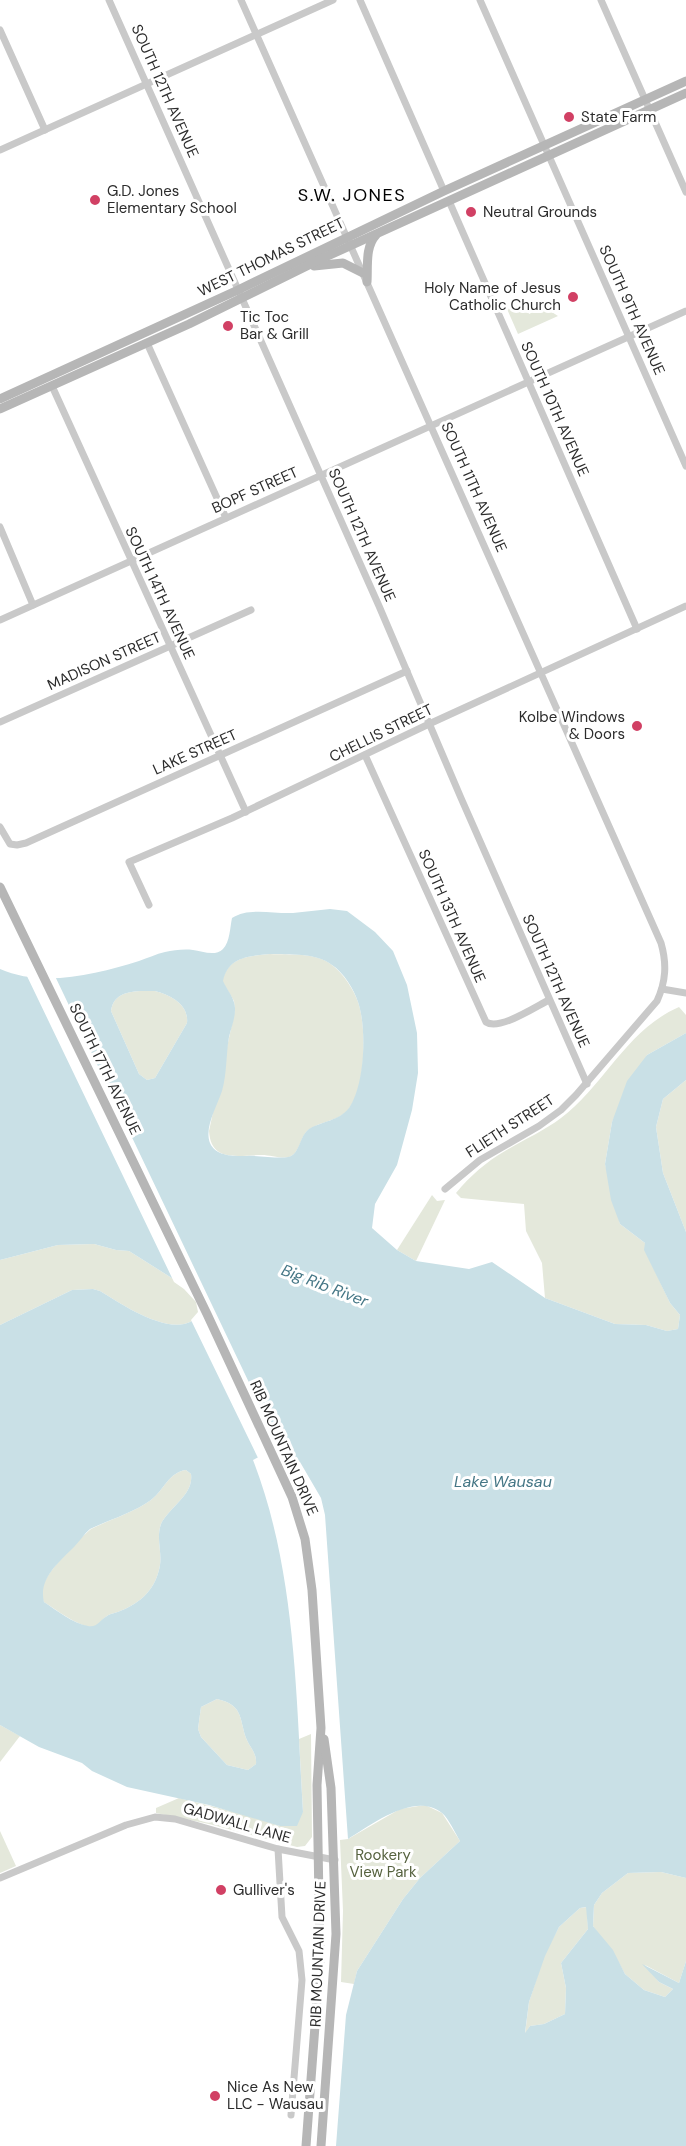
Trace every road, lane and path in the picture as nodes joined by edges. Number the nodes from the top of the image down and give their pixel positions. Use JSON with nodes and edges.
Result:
{"nodes":[{"id":1,"x":110,"y":0,"type":"edge"},
{"id":2,"x":241,"y":0,"type":"edge"},
{"id":3,"x":333,"y":0,"type":"edge"},
{"id":4,"x":360,"y":0,"type":"edge"},
{"id":5,"x":480,"y":0,"type":"edge"},
{"id":6,"x":601,"y":0,"type":"edge"},
{"id":7,"x":0,"y":30,"type":"edge"},
{"id":8,"x":256,"y":35,"type":"junction"},
{"id":9,"x":686,"y":81,"type":"edge"},
{"id":10,"x":147,"y":84,"type":"junction"},
{"id":11,"x":686,"y":93,"type":"edge"},
{"id":12,"x":647,"y":105,"type":"junction"},
{"id":13,"x":45,"y":130,"type":"junction"},
{"id":14,"x":545,"y":145,"type":"junction"},
{"id":15,"x":0,"y":150,"type":"edge"},
{"id":16,"x":549,"y":155,"type":"junction"},
{"id":17,"x":444,"y":191,"type":"junction"},
{"id":18,"x":686,"y":192,"type":"edge"},
{"id":19,"x":448,"y":201,"type":"junction"},
{"id":20,"x":377,"y":235,"type":"junction"},
{"id":21,"x":347,"y":236,"type":"junction"},
{"id":22,"x":351,"y":246,"type":"junction"},
{"id":23,"x":302,"y":269,"type":"junction"},
{"id":24,"x":365,"y":277,"type":"junction"},
{"id":25,"x":240,"y":295,"type":"junction"},
{"id":26,"x":686,"y":311,"type":"edge"},
{"id":27,"x":629,"y":337,"type":"junction"},
{"id":28,"x":147,"y":343,"type":"junction"},
{"id":29,"x":529,"y":382,"type":"junction"},
{"id":30,"x":52,"y":386,"type":"junction"},
{"id":31,"x":0,"y":399,"type":"edge"},
{"id":32,"x":0,"y":409,"type":"edge"},
{"id":33,"x":432,"y":426,"type":"junction"},
{"id":34,"x":686,"y":466,"type":"edge"},
{"id":35,"x":321,"y":475,"type":"junction"},
{"id":36,"x":226,"y":518,"type":"junction"},
{"id":37,"x":0,"y":527,"type":"edge"},
{"id":38,"x":130,"y":561,"type":"junction"},
{"id":39,"x":33,"y":605,"type":"junction"},
{"id":40,"x":686,"y":606,"type":"edge"},
{"id":41,"x":251,"y":610,"type":"dead end"},
{"id":42,"x":0,"y":620,"type":"edge"},
{"id":43,"x":637,"y":629,"type":"junction"},
{"id":44,"x":170,"y":646,"type":"junction"},
{"id":45,"x":407,"y":671,"type":"junction"},
{"id":46,"x":541,"y":673,"type":"junction"},
{"id":47,"x":0,"y":723,"type":"edge"},
{"id":48,"x":429,"y":724,"type":"junction"},
{"id":49,"x":220,"y":755,"type":"junction"},
{"id":50,"x":365,"y":755,"type":"junction"},
{"id":51,"x":246,"y":812,"type":"junction"},
{"id":52,"x":0,"y":827,"type":"edge"},
{"id":53,"x":0,"y":887,"type":"edge"},
{"id":54,"x":149,"y":905,"type":"dead end"},
{"id":55,"x":662,"y":990,"type":"junction"},
{"id":56,"x":686,"y":993,"type":"edge"},
{"id":57,"x":549,"y":1000,"type":"junction"},
{"id":58,"x":586,"y":1083,"type":"junction"},
{"id":59,"x":445,"y":1189,"type":"dead end"},
{"id":60,"x":182,"y":1264,"type":"joint"},
{"id":61,"x":321,"y":1728,"type":"junction"},
{"id":62,"x":278,"y":1849,"type":"junction"},
{"id":63,"x":319,"y":1858,"type":"junction"},
{"id":64,"x":335,"y":1860,"type":"junction"},
{"id":65,"x":0,"y":1878,"type":"edge"},
{"id":66,"x":291,"y":2115,"type":"dead end"},
{"id":67,"x":306,"y":2146,"type":"edge"},
{"id":68,"x":321,"y":2146,"type":"edge"}],
"edges":[{"from":1,"to":10,"type":"street","name":"SOUTH 12TH AVENUE"},
{"from":2,"to":8,"type":"street","name":"SOUTH 11TH AVENUE"},
{"from":3,"to":8,"type":"street"},
{"from":4,"to":17,"type":"street"},
{"from":5,"to":14,"type":"street","name":"SOUTH 9TH AVENUE"},
{"from":6,"to":12,"type":"street"},
{"from":7,"to":13,"type":"street"},
{"from":8,"to":10,"type":"street"},
{"from":8,"to":21,"type":"street","name":"SOUTH 11TH AVENUE"},
{"from":9,"to":12,"type":"main road","name":"WEST THOMAS STREET"},
{"from":10,"to":13,"type":"street"},
{"from":10,"to":25,"type":"street","name":"SOUTH 12TH AVENUE"},
{"from":11,"to":12,"type":"main road","name":"WEST THOMAS STREET"},
{"from":12,"to":14,"type":"main road","name":"WEST THOMAS STREET"},
{"from":12,"to":16,"type":"main road","name":"WEST THOMAS STREET"},
{"from":12,"to":18,"type":"street"},
{"from":13,"to":15,"type":"street"},
{"from":14,"to":16,"type":"street","name":"SOUTH 9TH AVENUE"},
{"from":14,"to":17,"type":"main road","name":"WEST THOMAS STREET"},
{"from":16,"to":19,"type":"main road","name":"WEST THOMAS STREET"},
{"from":16,"to":27,"type":"street","name":"SOUTH 9TH AVENUE"},
{"from":17,"to":21,"type":"main road","name":"WEST THOMAS STREET"},
{"from":19,"to":20,"type":"main road","name":"WEST THOMAS STREET"},
{"from":19,"to":29,"type":"street","name":"SOUTH 10TH AVENUE"},
{"from":20,"to":22,"type":"main road","name":"WEST THOMAS STREET"},
{"from":20,"to":24,"type":"main road"},
{"from":21,"to":22,"type":"street","name":"SOUTH 11TH AVENUE"},
{"from":21,"to":25,"type":"main road","name":"WEST THOMAS STREET"},
{"from":22,"to":23,"type":"main road","name":"WEST THOMAS STREET"},
{"from":22,"to":24,"type":"street","name":"SOUTH 11TH AVENUE"},
{"from":23,"to":24,"type":"main road"},
{"from":23,"to":25,"type":"main road","name":"WEST THOMAS STREET"},
{"from":24,"to":33,"type":"street","name":"SOUTH 11TH AVENUE"},
{"from":25,"to":28,"type":"main road","name":"WEST THOMAS STREET"},
{"from":25,"to":31,"type":"main road","name":"WEST THOMAS STREET"},
{"from":25,"to":35,"type":"street","name":"SOUTH 12TH AVENUE"},
{"from":26,"to":27,"type":"street","name":"BOPF STREET"},
{"from":27,"to":29,"type":"street","name":"BOPF STREET"},
{"from":27,"to":34,"type":"street","name":"SOUTH 9TH AVENUE"},
{"from":28,"to":30,"type":"main road","name":"WEST THOMAS STREET"},
{"from":28,"to":36,"type":"street"},
{"from":29,"to":33,"type":"street","name":"BOPF STREET"},
{"from":29,"to":43,"type":"street","name":"SOUTH 10TH AVENUE"},
{"from":30,"to":32,"type":"main road","name":"WEST THOMAS STREET"},
{"from":30,"to":38,"type":"street","name":"SOUTH 14TH AVENUE"},
{"from":33,"to":35,"type":"street","name":"BOPF STREET"},
{"from":33,"to":46,"type":"street","name":"SOUTH 11TH AVENUE"},
{"from":35,"to":36,"type":"street","name":"BOPF STREET"},
{"from":35,"to":45,"type":"street","name":"SOUTH 12TH AVENUE"},
{"from":36,"to":38,"type":"street","name":"BOPF STREET"},
{"from":37,"to":39,"type":"street"},
{"from":38,"to":39,"type":"street","name":"BOPF STREET"},
{"from":38,"to":44,"type":"street","name":"SOUTH 14TH AVENUE"},
{"from":39,"to":42,"type":"street","name":"BOPF STREET"},
{"from":40,"to":43,"type":"street","name":"CHELLIS STREET"},
{"from":41,"to":44,"type":"street","name":"MADISON STREET"},
{"from":43,"to":46,"type":"street","name":"CHELLIS STREET"},
{"from":44,"to":47,"type":"street","name":"MADISON STREET"},
{"from":44,"to":49,"type":"street","name":"SOUTH 14TH AVENUE"},
{"from":45,"to":48,"type":"street","name":"SOUTH 12TH AVENUE"},
{"from":45,"to":49,"type":"street","name":"LAKE STREET"},
{"from":46,"to":48,"type":"street","name":"CHELLIS STREET"},
{"from":46,"to":55,"type":"street","name":"SOUTH 11TH AVENUE"},
{"from":48,"to":50,"type":"street","name":"CHELLIS STREET"},
{"from":48,"to":57,"type":"street","name":"SOUTH 12TH AVENUE"},
{"from":49,"to":51,"type":"street","name":"SOUTH 14TH AVENUE"},
{"from":49,"to":52,"type":"street","name":"LAKE STREET"},
{"from":50,"to":51,"type":"street","name":"CHELLIS STREET"},
{"from":50,"to":57,"type":"street","name":"SOUTH 13TH AVENUE"},
{"from":51,"to":54,"type":"street","name":"CHELLIS STREET"},
{"from":53,"to":60,"type":"main road","name":"SOUTH 17TH AVENUE"},
{"from":55,"to":56,"type":"street"},
{"from":55,"to":58,"type":"street","name":"FLIETH STREET"},
{"from":57,"to":58,"type":"street","name":"SOUTH 12TH AVENUE"},
{"from":58,"to":59,"type":"street","name":"FLIETH STREET"},
{"from":60,"to":61,"type":"main road","name":"RIB MOUNTAIN DRIVE"},
{"from":61,"to":63,"type":"main road","name":"RIB MOUNTAIN DRIVE"},
{"from":61,"to":64,"type":"main road","name":"RIB MOUNTAIN DRIVE"},
{"from":62,"to":63,"type":"street","name":"GADWALL LANE"},
{"from":62,"to":65,"type":"street","name":"GADWALL LANE"},
{"from":62,"to":66,"type":"street"},
{"from":63,"to":64,"type":"street","name":"GADWALL LANE"},
{"from":63,"to":67,"type":"main road","name":"RIB MOUNTAIN DRIVE"},
{"from":64,"to":68,"type":"main road","name":"RIB MOUNTAIN DRIVE"}]}
